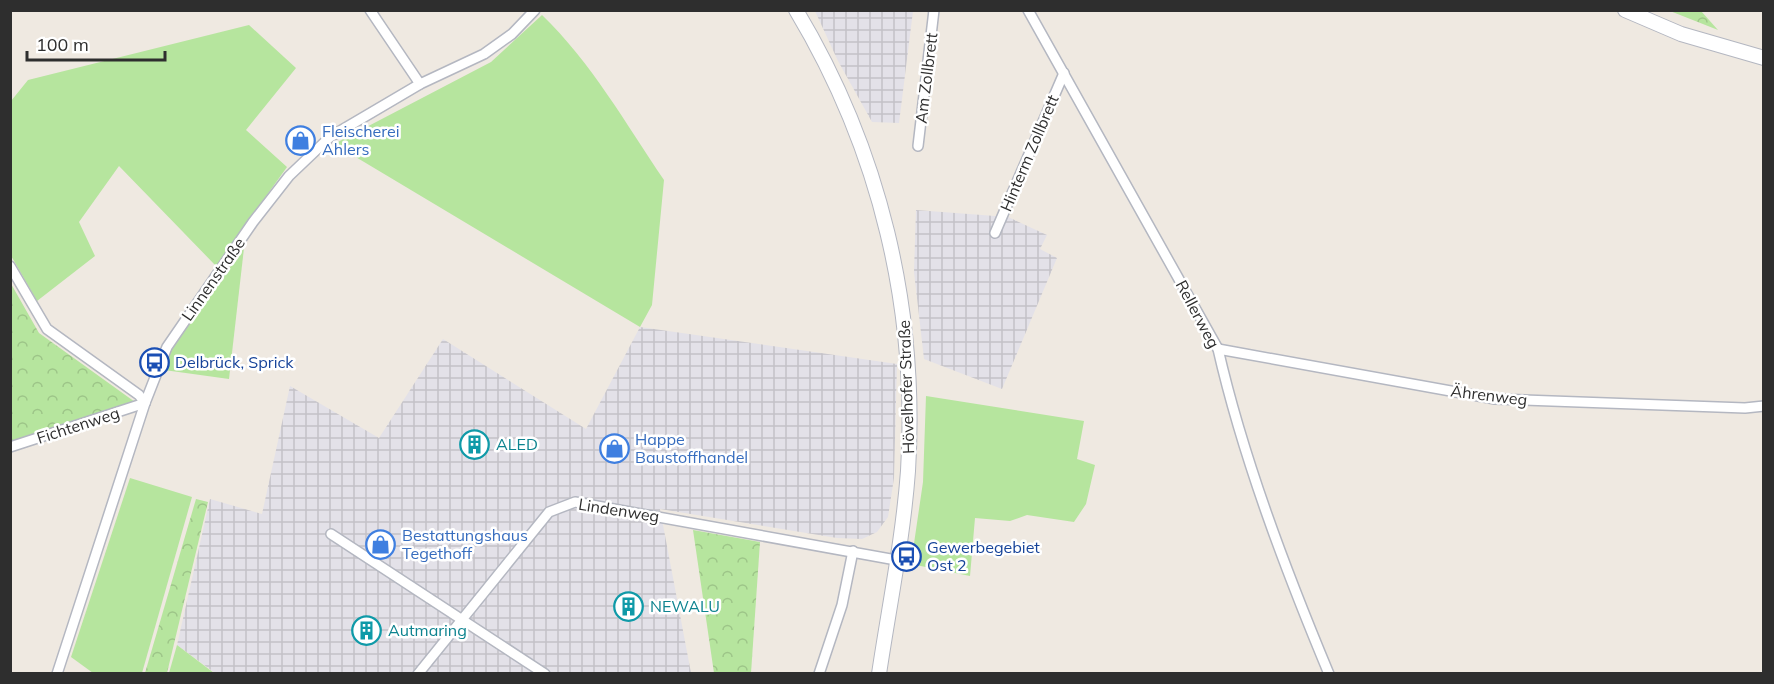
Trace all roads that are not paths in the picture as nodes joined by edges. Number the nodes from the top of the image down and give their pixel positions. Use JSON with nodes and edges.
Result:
{"nodes":[{"id":1,"x":370,"y":10,"type":"edge"},
{"id":2,"x":535,"y":10,"type":"edge"},
{"id":3,"x":796,"y":10,"type":"edge"},
{"id":4,"x":934,"y":10,"type":"edge"},
{"id":5,"x":1028,"y":10,"type":"edge"},
{"id":6,"x":1625,"y":10,"type":"edge"},
{"id":7,"x":1764,"y":58,"type":"edge"},
{"id":8,"x":1064,"y":73,"type":"junction"},
{"id":9,"x":420,"y":84,"type":"junction"},
{"id":10,"x":918,"y":146,"type":"dead end"},
{"id":11,"x":995,"y":233,"type":"dead end"},
{"id":12,"x":10,"y":266,"type":"edge"},
{"id":13,"x":1218,"y":349,"type":"junction"},
{"id":14,"x":145,"y":403,"type":"junction"},
{"id":15,"x":1764,"y":406,"type":"edge"},
{"id":16,"x":10,"y":447,"type":"edge"},
{"id":17,"x":331,"y":534,"type":"dead end"},
{"id":18,"x":853,"y":551,"type":"junction"},
{"id":19,"x":896,"y":560,"type":"junction"},
{"id":20,"x":463,"y":620,"type":"junction"},
{"id":21,"x":57,"y":674,"type":"edge"},
{"id":22,"x":418,"y":674,"type":"edge"},
{"id":23,"x":545,"y":674,"type":"edge"},
{"id":24,"x":819,"y":674,"type":"edge"},
{"id":25,"x":879,"y":674,"type":"edge"},
{"id":26,"x":1329,"y":674,"type":"edge"}],
"edges":[{"from":1,"to":9,"type":"street"},
{"from":2,"to":9,"type":"street","name":"Linnenstraße"},
{"from":3,"to":19,"type":"main road","name":"Hövelhofer Straße"},
{"from":4,"to":10,"type":"street","name":"Am Zollbrett"},
{"from":5,"to":8,"type":"street","name":"Rellerweg"},
{"from":6,"to":7,"type":"main road"},
{"from":8,"to":11,"type":"street","name":"Hinterm Zollbrett"},
{"from":8,"to":13,"type":"street","name":"Rellerweg"},
{"from":9,"to":14,"type":"street","name":"Linnenstraße"},
{"from":12,"to":14,"type":"street"},
{"from":13,"to":15,"type":"street","name":"Ährenweg"},
{"from":13,"to":26,"type":"street","name":"Rellerweg"},
{"from":14,"to":16,"type":"street","name":"Fichtenweg"},
{"from":14,"to":21,"type":"street","name":"Linnenstraße"},
{"from":17,"to":20,"type":"street"},
{"from":18,"to":19,"type":"street","name":"Lindenweg"},
{"from":18,"to":20,"type":"street","name":"Lindenweg"},
{"from":18,"to":24,"type":"street"},
{"from":19,"to":25,"type":"main road","name":"Hövelhofer Straße"},
{"from":20,"to":22,"type":"street","name":"Lindenweg"},
{"from":20,"to":23,"type":"street"}]}
